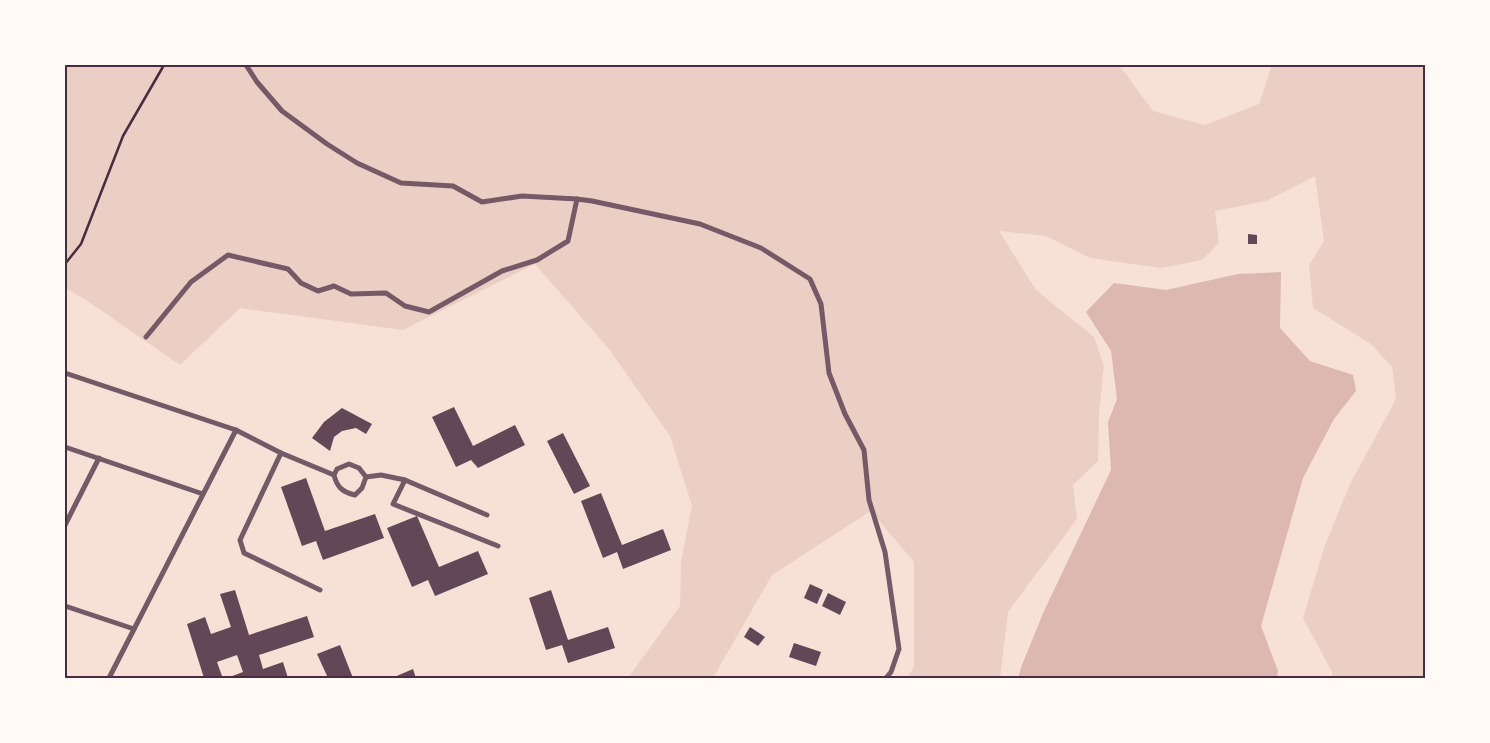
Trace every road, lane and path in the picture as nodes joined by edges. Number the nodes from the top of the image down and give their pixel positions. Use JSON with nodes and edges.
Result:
{"nodes":[{"id":1,"x":164,"y":65,"type":"edge"},
{"id":2,"x":246,"y":65,"type":"edge"},
{"id":3,"x":577,"y":199,"type":"junction"},
{"id":4,"x":65,"y":264,"type":"edge"},
{"id":5,"x":146,"y":337,"type":"dead end"},
{"id":6,"x":65,"y":373,"type":"edge"},
{"id":7,"x":236,"y":430,"type":"junction"},
{"id":8,"x":65,"y":447,"type":"edge"},
{"id":9,"x":281,"y":452,"type":"junction"},
{"id":10,"x":99,"y":458,"type":"junction"},
{"id":11,"x":334,"y":475,"type":"junction"},
{"id":12,"x":366,"y":478,"type":"junction"},
{"id":13,"x":405,"y":480,"type":"junction"},
{"id":14,"x":203,"y":494,"type":"junction"},
{"id":15,"x":487,"y":515,"type":"dead end"},
{"id":16,"x":65,"y":525,"type":"edge"},
{"id":17,"x":498,"y":546,"type":"dead end"},
{"id":18,"x":320,"y":590,"type":"dead end"},
{"id":19,"x":65,"y":606,"type":"edge"},
{"id":20,"x":134,"y":629,"type":"junction"},
{"id":21,"x":109,"y":678,"type":"edge"},
{"id":22,"x":886,"y":678,"type":"edge"}],
"edges":[{"from":1,"to":4,"type":"path"},
{"from":2,"to":3,"type":"street"},
{"from":3,"to":5,"type":"street"},
{"from":3,"to":22,"type":"street"},
{"from":6,"to":7,"type":"street"},
{"from":7,"to":9,"type":"street"},
{"from":7,"to":14,"type":"street"},
{"from":8,"to":10,"type":"street"},
{"from":9,"to":11,"type":"street"},
{"from":9,"to":18,"type":"street"},
{"from":10,"to":14,"type":"street"},
{"from":10,"to":16,"type":"street"},
{"from":11,"to":12,"type":"street"},
{"from":11,"to":12,"type":"street"},
{"from":12,"to":13,"type":"street"},
{"from":13,"to":15,"type":"street"},
{"from":13,"to":17,"type":"street"},
{"from":14,"to":20,"type":"street"},
{"from":19,"to":20,"type":"street"},
{"from":20,"to":21,"type":"street"}]}
